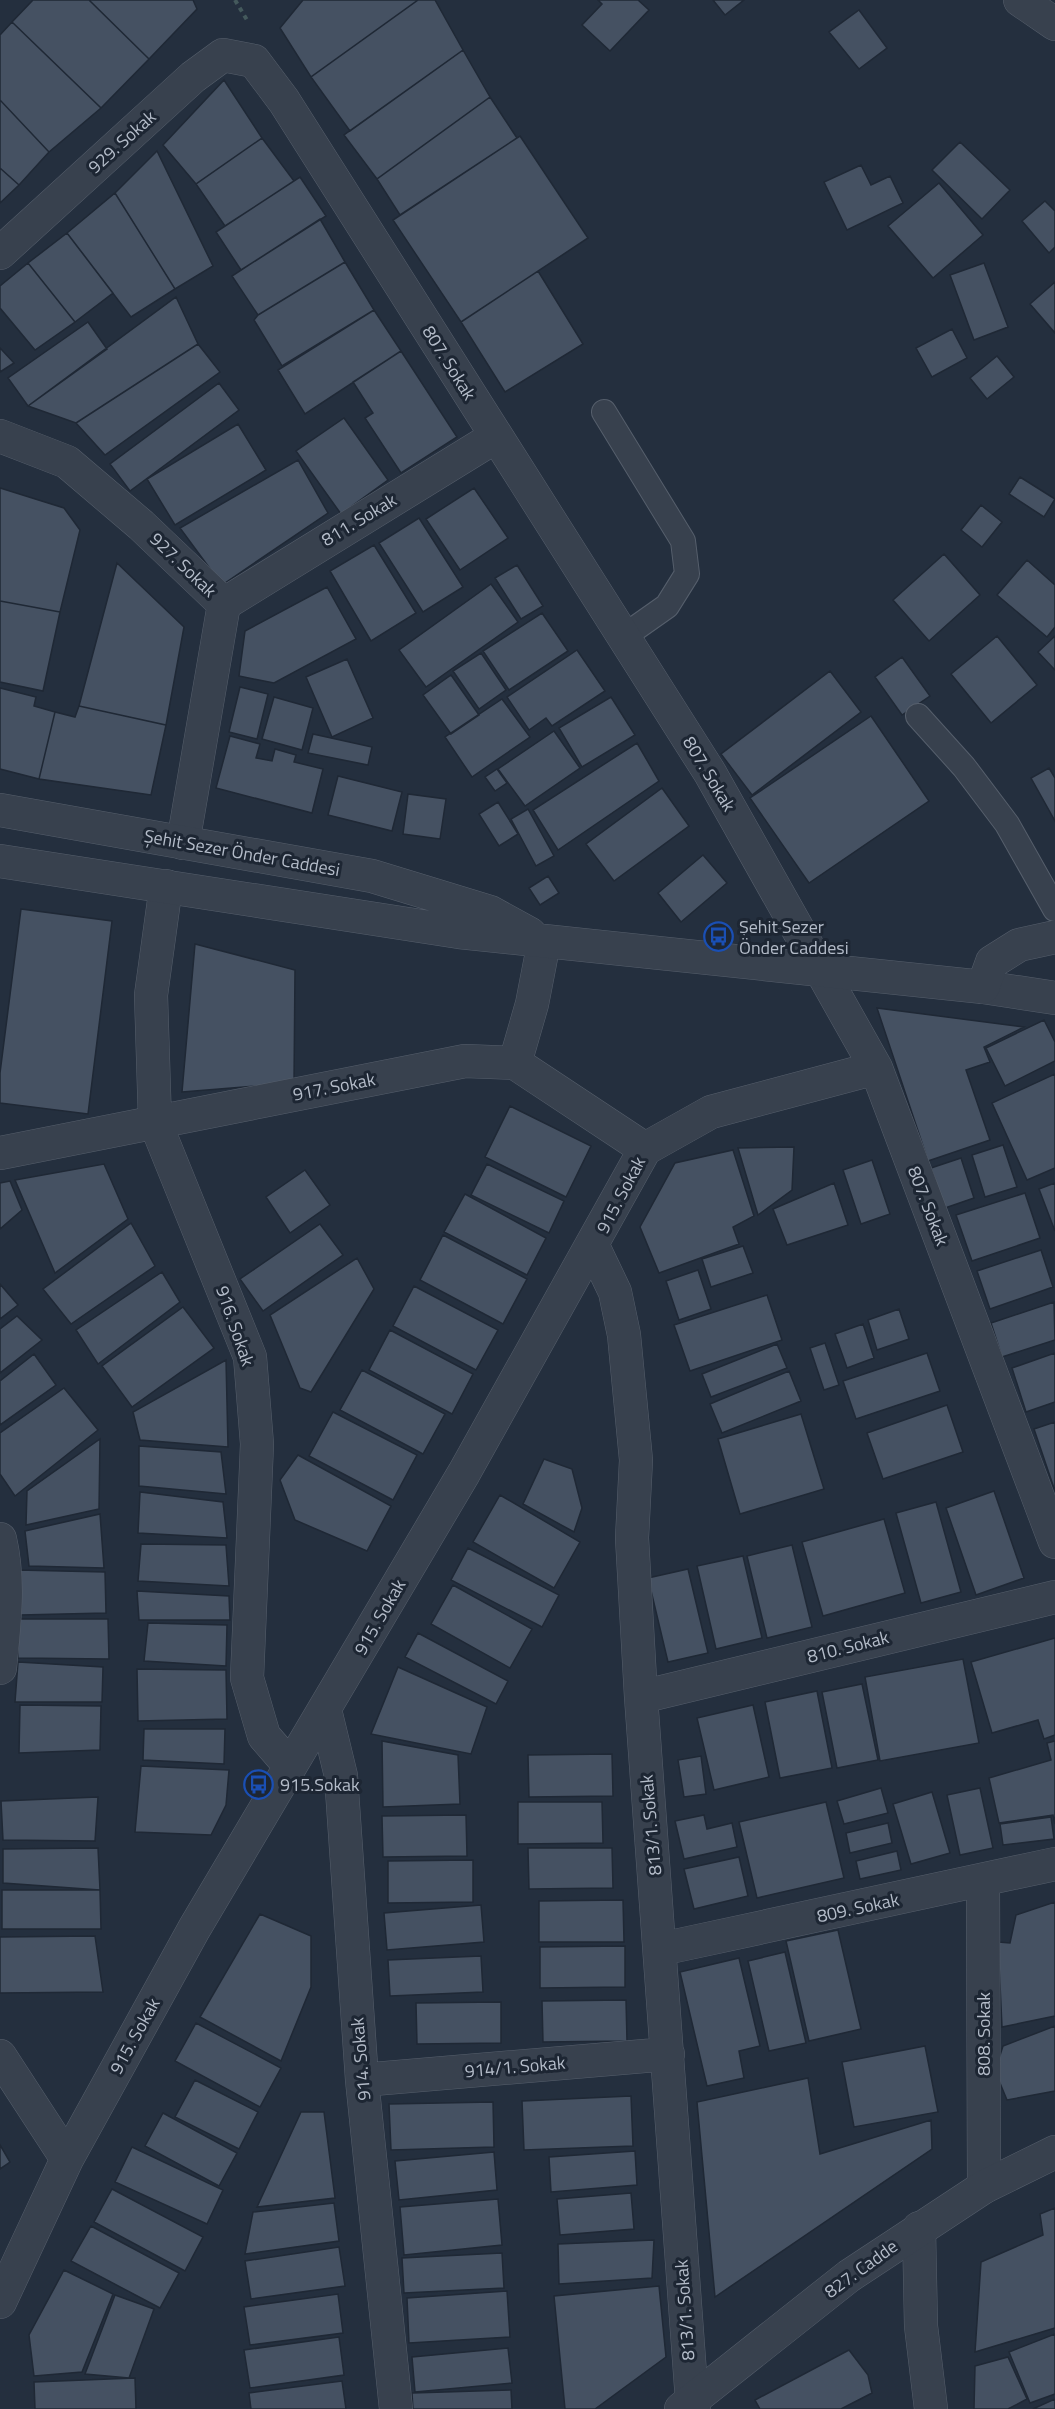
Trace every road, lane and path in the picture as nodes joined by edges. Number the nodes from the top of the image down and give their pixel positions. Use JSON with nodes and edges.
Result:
{"nodes":[{"id":1,"x":1020,"y":0,"type":"edge"},
{"id":2,"x":1055,"y":24,"type":"edge"},
{"id":3,"x":254,"y":61,"type":"joint"},
{"id":4,"x":0,"y":253,"type":"edge"},
{"id":5,"x":604,"y":412,"type":"dead end"},
{"id":6,"x":0,"y":436,"type":"edge"},
{"id":7,"x":495,"y":437,"type":"junction"},
{"id":8,"x":224,"y":604,"type":"junction"},
{"id":9,"x":623,"y":637,"type":"junction"},
{"id":10,"x":918,"y":716,"type":"dead end"},
{"id":11,"x":0,"y":810,"type":"edge"},
{"id":12,"x":183,"y":843,"type":"junction"},
{"id":13,"x":0,"y":861,"type":"edge"},
{"id":14,"x":166,"y":886,"type":"junction"},
{"id":15,"x":1055,"y":909,"type":"edge"},
{"id":16,"x":1055,"y":937,"type":"edge"},
{"id":17,"x":544,"y":942,"type":"junction"},
{"id":18,"x":823,"y":969,"type":"junction"},
{"id":19,"x":983,"y":987,"type":"junction"},
{"id":20,"x":1055,"y":998,"type":"edge"},
{"id":21,"x":515,"y":1063,"type":"junction"},
{"id":22,"x":876,"y":1068,"type":"junction"},
{"id":23,"x":155,"y":1122,"type":"junction"},
{"id":24,"x":645,"y":1149,"type":"junction"},
{"id":25,"x":0,"y":1153,"type":"edge"},
{"id":26,"x":593,"y":1246,"type":"junction"},
{"id":27,"x":0,"y":1539,"type":"edge"},
{"id":28,"x":1055,"y":1542,"type":"edge"},
{"id":29,"x":1055,"y":1597,"type":"edge"},
{"id":30,"x":0,"y":1668,"type":"edge"},
{"id":31,"x":641,"y":1697,"type":"junction"},
{"id":32,"x":325,"y":1710,"type":"junction"},
{"id":33,"x":290,"y":1766,"type":"junction"},
{"id":34,"x":1055,"y":1864,"type":"edge"},
{"id":35,"x":983,"y":1882,"type":"junction"},
{"id":36,"x":661,"y":1949,"type":"junction"},
{"id":37,"x":668,"y":2054,"type":"junction"},
{"id":38,"x":0,"y":2056,"type":"edge"},
{"id":39,"x":362,"y":2080,"type":"junction"},
{"id":40,"x":1055,"y":2152,"type":"edge"},
{"id":41,"x":67,"y":2159,"type":"junction"},
{"id":42,"x":984,"y":2187,"type":"junction"},
{"id":43,"x":919,"y":2228,"type":"junction"},
{"id":44,"x":0,"y":2302,"type":"edge"},
{"id":45,"x":689,"y":2406,"type":"edge"},
{"id":46,"x":396,"y":2409,"type":"edge"},
{"id":47,"x":931,"y":2409,"type":"edge"}],
"edges":[{"from":1,"to":2,"type":"street"},
{"from":3,"to":4,"type":"street","name":"929. Sokak"},
{"from":3,"to":7,"type":"street","name":"807. Sokak"},
{"from":5,"to":9,"type":"lane"},
{"from":6,"to":8,"type":"street","name":"927. Sokak"},
{"from":7,"to":8,"type":"street","name":"811. Sokak"},
{"from":7,"to":9,"type":"street","name":"807. Sokak"},
{"from":8,"to":12,"type":"street","name":"927. Sokak"},
{"from":9,"to":18,"type":"street","name":"807. Sokak"},
{"from":10,"to":15,"type":"lane"},
{"from":11,"to":12,"type":"street","name":"Şehit Sezer Önder Caddesi"},
{"from":12,"to":17,"type":"street","name":"Şehit Sezer Önder Caddesi"},
{"from":13,"to":14,"type":"street","name":"Şehit Sezer Önder Caddesi"},
{"from":14,"to":17,"type":"street","name":"Şehit Sezer Önder Caddesi"},
{"from":14,"to":23,"type":"street","name":"916. Sokak"},
{"from":16,"to":19,"type":"street"},
{"from":17,"to":18,"type":"street","name":"Şehit Sezer Önder Caddesi"},
{"from":17,"to":21,"type":"street"},
{"from":18,"to":19,"type":"street","name":"Şehit Sezer Önder Caddesi"},
{"from":18,"to":22,"type":"street","name":"807. Sokak"},
{"from":19,"to":20,"type":"street","name":"Şehit Sezer Önder Caddesi"},
{"from":21,"to":23,"type":"street","name":"917. Sokak"},
{"from":21,"to":24,"type":"street"},
{"from":22,"to":24,"type":"street","name":"915. Sokak"},
{"from":22,"to":28,"type":"street","name":"807. Sokak"},
{"from":23,"to":25,"type":"street","name":"917. Sokak"},
{"from":23,"to":33,"type":"street","name":"916. Sokak"},
{"from":24,"to":26,"type":"street","name":"915. Sokak"},
{"from":26,"to":31,"type":"street","name":"813/1. Sokak"},
{"from":26,"to":32,"type":"street","name":"915. Sokak"},
{"from":27,"to":30,"type":"street"},
{"from":29,"to":31,"type":"street","name":"810. Sokak"},
{"from":31,"to":36,"type":"street","name":"813/1. Sokak"},
{"from":32,"to":33,"type":"street","name":"915. Sokak"},
{"from":32,"to":39,"type":"street","name":"914. Sokak"},
{"from":33,"to":41,"type":"street","name":"915. Sokak"},
{"from":34,"to":35,"type":"street","name":"809. Sokak"},
{"from":35,"to":36,"type":"street","name":"809. Sokak"},
{"from":35,"to":42,"type":"street","name":"808. Sokak"},
{"from":36,"to":37,"type":"street","name":"813/1. Sokak"},
{"from":37,"to":39,"type":"street","name":"914/1. Sokak"},
{"from":37,"to":45,"type":"street","name":"813/1. Sokak"},
{"from":38,"to":41,"type":"street"},
{"from":39,"to":46,"type":"street","name":"914. Sokak"},
{"from":40,"to":42,"type":"street","name":"827. Cadde"},
{"from":41,"to":44,"type":"street","name":"915. Sokak"},
{"from":42,"to":43,"type":"street","name":"827. Cadde"},
{"from":43,"to":45,"type":"street","name":"827. Cadde"},
{"from":43,"to":47,"type":"street"}]}
